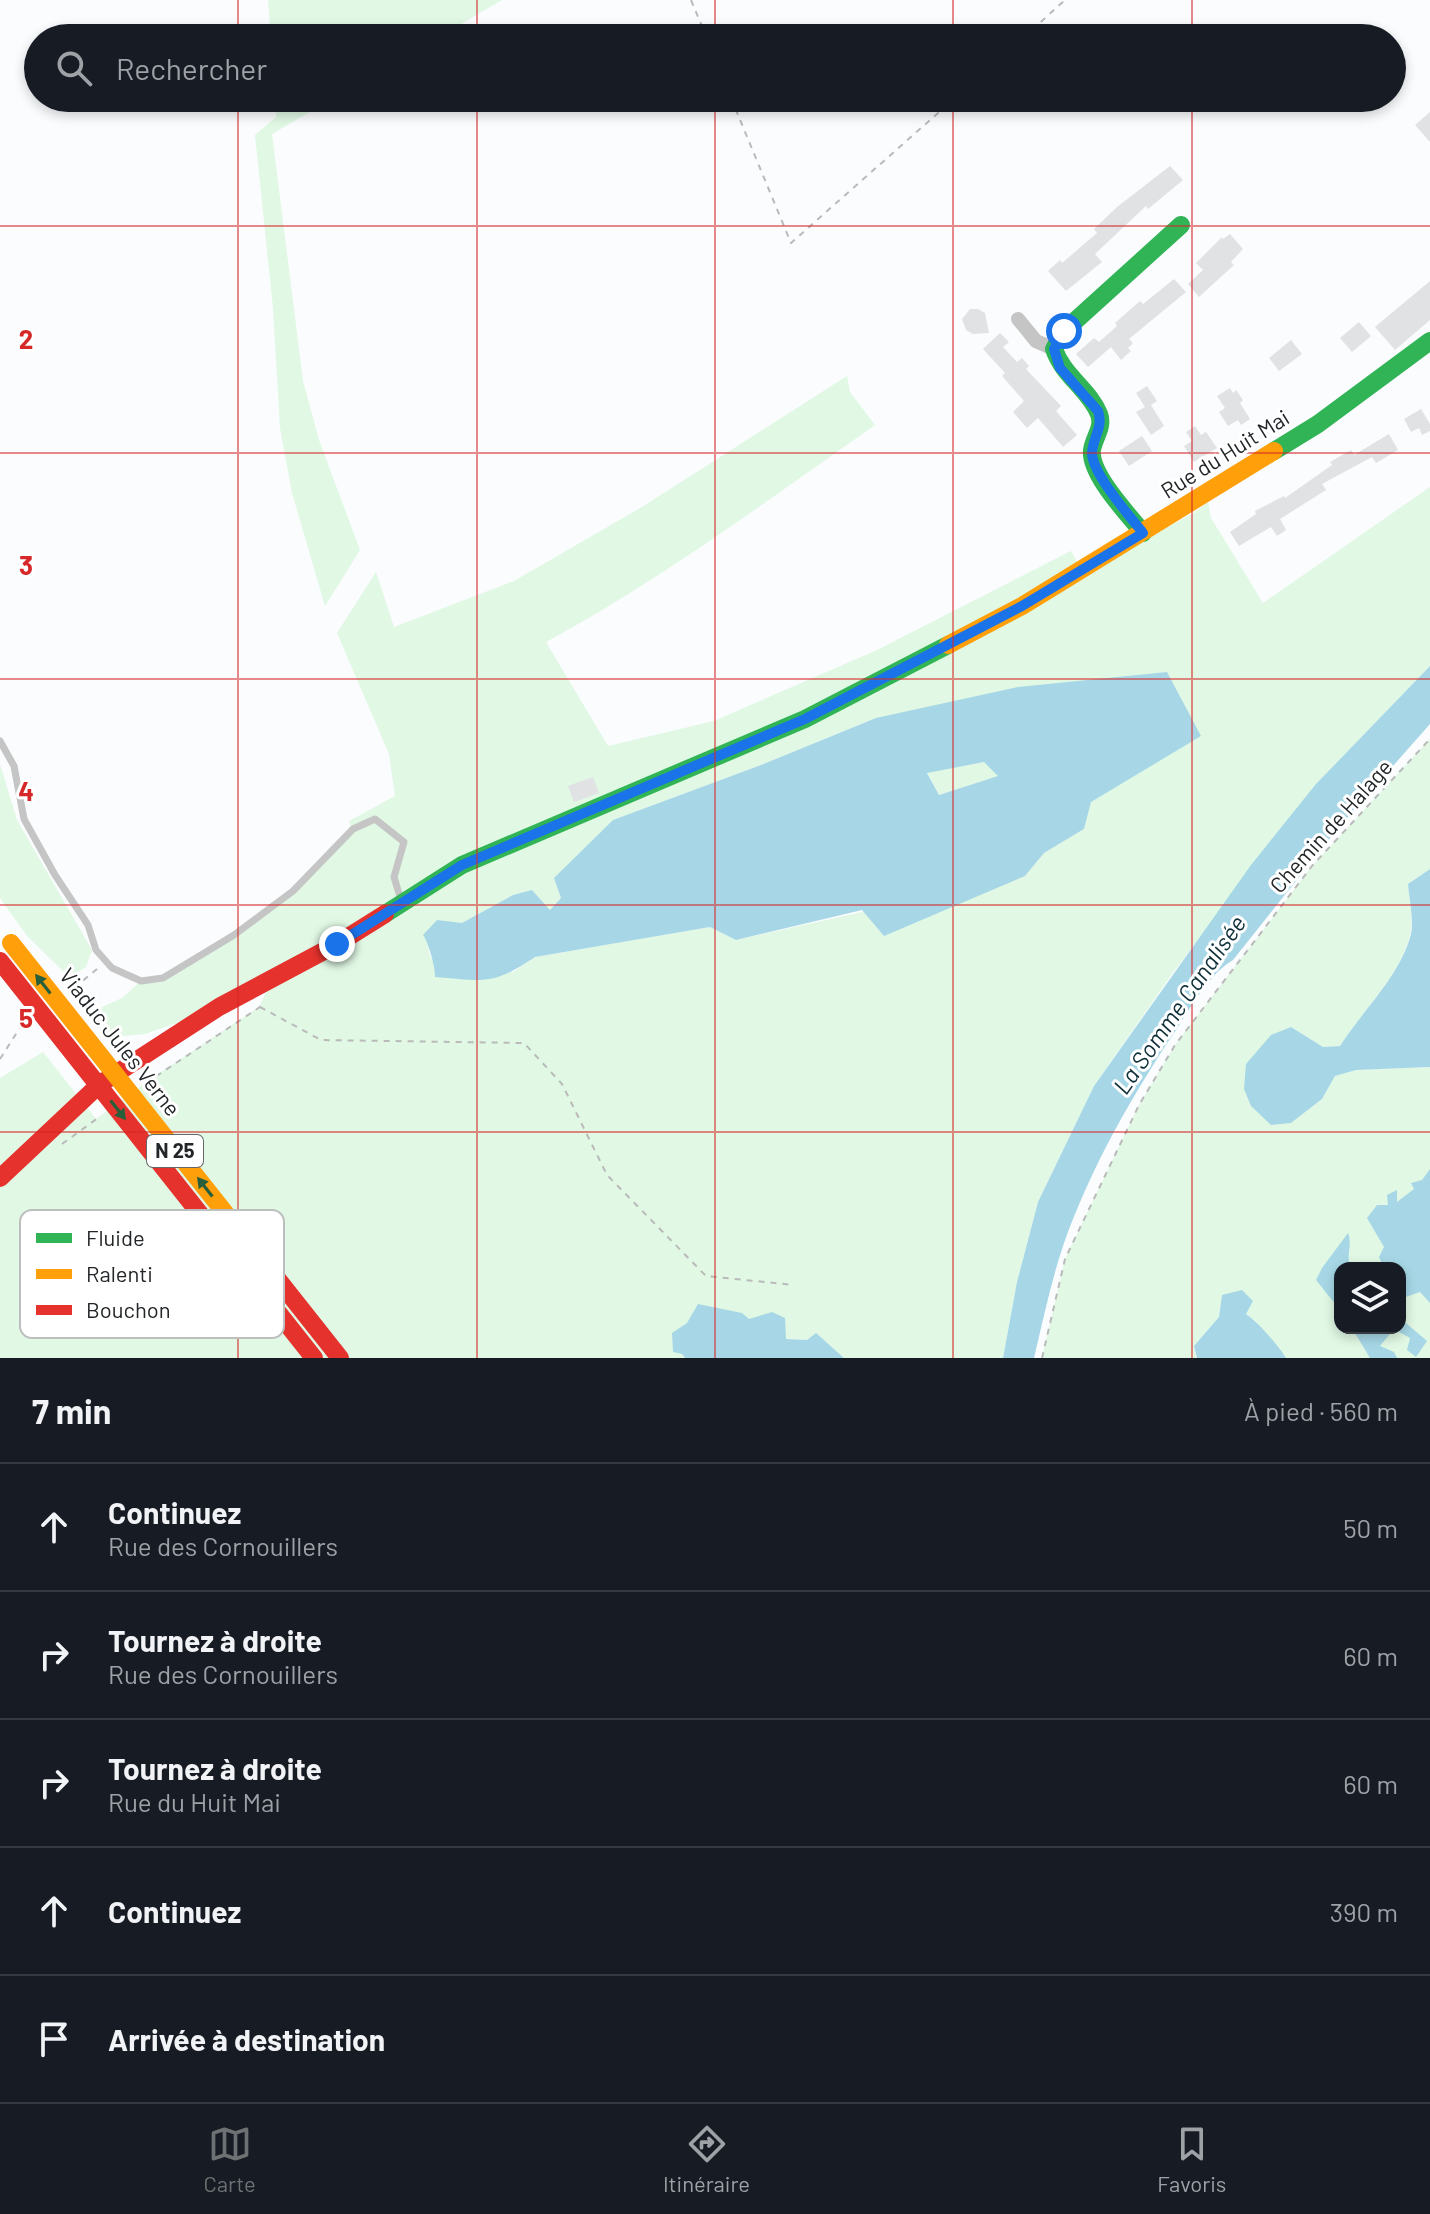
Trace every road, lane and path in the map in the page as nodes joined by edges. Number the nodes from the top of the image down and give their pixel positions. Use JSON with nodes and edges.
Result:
{"nodes":[{"id":1,"x":691,"y":0,"type":"edge"},
{"id":2,"x":1065,"y":0,"type":"edge"},
{"id":3,"x":701,"y":24,"type":"edge"},
{"id":4,"x":1038,"y":24,"type":"edge"},
{"id":5,"x":737,"y":112,"type":"edge"},
{"id":6,"x":939,"y":112,"type":"edge"},
{"id":7,"x":1181,"y":225,"type":"dead end"},
{"id":8,"x":1018,"y":319,"type":"dead end"},
{"id":9,"x":1430,"y":341,"type":"edge"},
{"id":10,"x":1054,"y":349,"type":"junction"},
{"id":11,"x":1143,"y":533,"type":"junction"},
{"id":12,"x":1430,"y":739,"type":"edge"},
{"id":13,"x":0,"y":741,"type":"edge"},
{"id":14,"x":402,"y":904,"type":"junction"},
{"id":15,"x":11,"y":943,"type":"dead end"},
{"id":16,"x":0,"y":961,"type":"edge"},
{"id":17,"x":260,"y":1007,"type":"dead end"},
{"id":18,"x":0,"y":1178,"type":"edge"},
{"id":19,"x":197,"y":1210,"type":"edge"},
{"id":20,"x":223,"y":1210,"type":"edge"},
{"id":21,"x":794,"y":1285,"type":"dead end"},
{"id":22,"x":284,"y":1287,"type":"edge"},
{"id":23,"x":284,"y":1320,"type":"edge"},
{"id":24,"x":314,"y":1358,"type":"edge"},
{"id":25,"x":340,"y":1358,"type":"edge"},
{"id":26,"x":1042,"y":1358,"type":"edge"}],
"edges":[{"from":1,"to":3,"type":"path"},
{"from":2,"to":4,"type":"path"},
{"from":5,"to":6,"type":"path"},
{"from":7,"to":10,"type":"main road"},
{"from":8,"to":10,"type":"street"},
{"from":9,"to":11,"type":"main road","name":"Rue du Huit Mai"},
{"from":10,"to":11,"type":"main road"},
{"from":11,"to":14,"type":"main road","name":"Rue du Huit Mai"},
{"from":12,"to":26,"type":"path","name":"Chemin de Halage"},
{"from":13,"to":14,"type":"lane"},
{"from":14,"to":18,"type":"main road","name":"Rue du Huit Mai"},
{"from":20,"to":15,"type":"main road","name":"Viaduc Jules Verne","number":"N 25","one_way":true,"bridge":true},
{"from":16,"to":19,"type":"main road","name":"Viaduc Jules Verne","number":"N 25","one_way":true,"bridge":true},
{"from":17,"to":21,"type":"path"},
{"from":25,"to":22,"type":"main road","name":"Viaduc Jules Verne","number":"N 25","one_way":true,"bridge":true},
{"from":23,"to":24,"type":"main road","name":"Viaduc Jules Verne","number":"N 25","one_way":true,"bridge":true}]}
